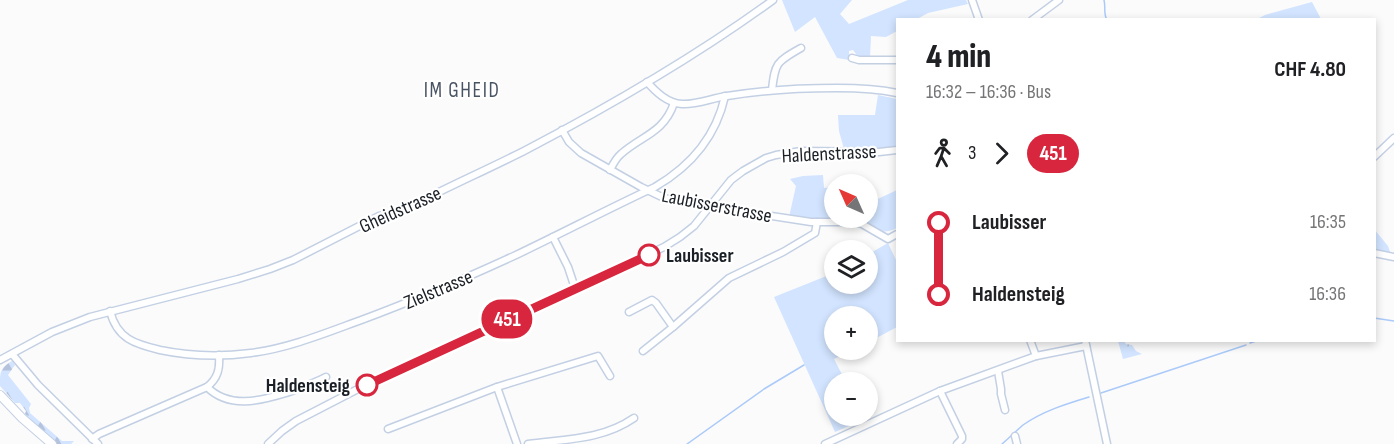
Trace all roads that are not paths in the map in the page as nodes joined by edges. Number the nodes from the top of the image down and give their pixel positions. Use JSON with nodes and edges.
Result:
{"nodes":[{"id":1,"x":773,"y":0,"type":"edge"},
{"id":2,"x":972,"y":0,"type":"edge"},
{"id":3,"x":1059,"y":0,"type":"edge"},
{"id":4,"x":978,"y":18,"type":"edge"},
{"id":5,"x":1035,"y":18,"type":"edge"},
{"id":6,"x":801,"y":48,"type":"dead end"},
{"id":7,"x":852,"y":58,"type":"dead end"},
{"id":8,"x":896,"y":60,"type":"edge"},
{"id":9,"x":647,"y":82,"type":"junction"},
{"id":10,"x":772,"y":90,"type":"junction"},
{"id":11,"x":896,"y":93,"type":"edge"},
{"id":12,"x":725,"y":96,"type":"junction"},
{"id":13,"x":674,"y":103,"type":"junction"},
{"id":14,"x":562,"y":130,"type":"junction"},
{"id":15,"x":1394,"y":138,"type":"edge"},
{"id":16,"x":896,"y":150,"type":"edge"},
{"id":17,"x":1376,"y":155,"type":"edge"},
{"id":18,"x":610,"y":170,"type":"junction"},
{"id":19,"x":647,"y":191,"type":"junction"},
{"id":20,"x":709,"y":207,"type":"junction"},
{"id":21,"x":818,"y":222,"type":"junction"},
{"id":22,"x":896,"y":235,"type":"edge"},
{"id":23,"x":553,"y":237,"type":"junction"},
{"id":24,"x":1376,"y":253,"type":"edge"},
{"id":25,"x":1394,"y":257,"type":"edge"},
{"id":26,"x":575,"y":288,"type":"junction"},
{"id":27,"x":110,"y":311,"type":"junction"},
{"id":28,"x":629,"y":312,"type":"dead end"},
{"id":29,"x":674,"y":327,"type":"junction"},
{"id":30,"x":1031,"y":342,"type":"edge"},
{"id":31,"x":1086,"y":344,"type":"edge"},
{"id":32,"x":643,"y":351,"type":"dead end"},
{"id":33,"x":12,"y":354,"type":"junction"},
{"id":34,"x":219,"y":355,"type":"junction"},
{"id":35,"x":1036,"y":357,"type":"junction"},
{"id":36,"x":0,"y":360,"type":"edge"},
{"id":37,"x":998,"y":370,"type":"junction"},
{"id":38,"x":610,"y":376,"type":"dead end"},
{"id":39,"x":326,"y":377,"type":"dead end"},
{"id":40,"x":207,"y":387,"type":"junction"},
{"id":41,"x":497,"y":387,"type":"junction"},
{"id":42,"x":940,"y":391,"type":"junction"},
{"id":43,"x":0,"y":395,"type":"edge"},
{"id":44,"x":1005,"y":410,"type":"dead end"},
{"id":45,"x":634,"y":418,"type":"dead end"},
{"id":46,"x":388,"y":429,"type":"dead end"},
{"id":47,"x":1014,"y":436,"type":"dead end"},
{"id":48,"x":92,"y":439,"type":"junction"},
{"id":49,"x":578,"y":441,"type":"edge"},
{"id":50,"x":52,"y":444,"type":"edge"},
{"id":51,"x":98,"y":444,"type":"edge"},
{"id":52,"x":268,"y":444,"type":"edge"},
{"id":53,"x":517,"y":444,"type":"edge"},
{"id":54,"x":528,"y":444,"type":"edge"},
{"id":55,"x":825,"y":444,"type":"edge"},
{"id":56,"x":957,"y":444,"type":"edge"},
{"id":57,"x":1017,"y":444,"type":"edge"},
{"id":58,"x":1107,"y":444,"type":"edge"}],
"edges":[{"from":1,"to":9,"type":"street","name":"Gheidstrasse"},
{"from":2,"to":4,"type":"street"},
{"from":3,"to":5,"type":"street"},
{"from":6,"to":10,"type":"street"},
{"from":7,"to":8,"type":"street"},
{"from":9,"to":13,"type":"street"},
{"from":9,"to":14,"type":"street","name":"Gheidstrasse"},
{"from":10,"to":11,"type":"street"},
{"from":10,"to":12,"type":"street"},
{"from":12,"to":13,"type":"street"},
{"from":12,"to":19,"type":"street","name":"Zielstrasse"},
{"from":13,"to":18,"type":"street"},
{"from":14,"to":18,"type":"street","name":"Laubisserstrasse"},
{"from":14,"to":27,"type":"street","name":"Gheidstrasse"},
{"from":15,"to":17,"type":"street"},
{"from":16,"to":20,"type":"street","name":"Haldenstrasse"},
{"from":18,"to":19,"type":"street","name":"Laubisserstrasse"},
{"from":19,"to":20,"type":"street","name":"Laubisserstrasse"},
{"from":19,"to":23,"type":"street","name":"Zielstrasse"},
{"from":20,"to":21,"type":"street","name":"Laubisserstrasse"},
{"from":20,"to":26,"type":"street","name":"Haldenstrasse"},
{"from":21,"to":22,"type":"street","name":"Laubisserstrasse"},
{"from":21,"to":29,"type":"street"},
{"from":23,"to":26,"type":"street"},
{"from":23,"to":34,"type":"street","name":"Zielstrasse"},
{"from":24,"to":25,"type":"street"},
{"from":26,"to":52,"type":"street","name":"Haldenstrasse"},
{"from":27,"to":33,"type":"street","name":"Gheidstrasse"},
{"from":27,"to":34,"type":"street","name":"Zielstrasse"},
{"from":28,"to":29,"type":"street"},
{"from":29,"to":32,"type":"street"},
{"from":30,"to":35,"type":"street"},
{"from":31,"to":35,"type":"street"},
{"from":31,"to":58,"type":"street"},
{"from":33,"to":36,"type":"street","name":"Gheidstrasse"},
{"from":33,"to":48,"type":"street"},
{"from":34,"to":40,"type":"street"},
{"from":35,"to":37,"type":"street"},
{"from":37,"to":42,"type":"street"},
{"from":37,"to":44,"type":"street"},
{"from":38,"to":41,"type":"street"},
{"from":39,"to":40,"type":"street"},
{"from":40,"to":48,"type":"street"},
{"from":41,"to":46,"type":"street"},
{"from":41,"to":53,"type":"street"},
{"from":42,"to":55,"type":"street"},
{"from":42,"to":56,"type":"street"},
{"from":43,"to":50,"type":"main road"},
{"from":45,"to":49,"type":"street"},
{"from":47,"to":57,"type":"street"},
{"from":48,"to":51,"type":"street"},
{"from":49,"to":54,"type":"street"}]}
